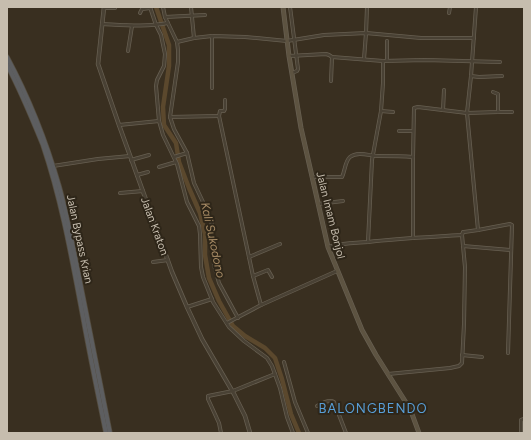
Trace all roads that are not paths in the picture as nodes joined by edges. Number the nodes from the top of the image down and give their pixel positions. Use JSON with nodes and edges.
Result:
{"nodes":[{"id":1,"x":150,"y":7,"type":"edge"},
{"id":2,"x":163,"y":7,"type":"edge"},
{"id":3,"x":191,"y":7,"type":"edge"},
{"id":4,"x":283,"y":7,"type":"edge"},
{"id":5,"x":290,"y":7,"type":"edge"},
{"id":6,"x":367,"y":7,"type":"edge"},
{"id":7,"x":450,"y":7,"type":"edge"},
{"id":8,"x":476,"y":7,"type":"edge"},
{"id":9,"x":104,"y":8,"type":"edge"},
{"id":10,"x":115,"y":8,"type":"edge"},
{"id":11,"x":140,"y":13,"type":"dead end"},
{"id":12,"x":449,"y":13,"type":"dead end"},
{"id":13,"x":165,"y":16,"type":"junction"},
{"id":14,"x":192,"y":16,"type":"junction"},
{"id":15,"x":206,"y":16,"type":"dead end"},
{"id":16,"x":102,"y":24,"type":"junction"},
{"id":17,"x":167,"y":24,"type":"junction"},
{"id":18,"x":157,"y":25,"type":"junction"},
{"id":19,"x":132,"y":26,"type":"junction"},
{"id":20,"x":366,"y":33,"type":"junction"},
{"id":21,"x":212,"y":36,"type":"junction"},
{"id":22,"x":294,"y":36,"type":"junction"},
{"id":23,"x":194,"y":38,"type":"junction"},
{"id":24,"x":474,"y":38,"type":"junction"},
{"id":25,"x":287,"y":39,"type":"junction"},
{"id":26,"x":295,"y":41,"type":"junction"},
{"id":27,"x":386,"y":41,"type":"dead end"},
{"id":28,"x":177,"y":42,"type":"junction"},
{"id":29,"x":128,"y":51,"type":"dead end"},
{"id":30,"x":289,"y":56,"type":"junction"},
{"id":31,"x":297,"y":56,"type":"junction"},
{"id":32,"x":7,"y":57,"type":"edge"},
{"id":33,"x":332,"y":57,"type":"junction"},
{"id":34,"x":364,"y":59,"type":"junction"},
{"id":35,"x":387,"y":60,"type":"junction"},
{"id":36,"x":383,"y":61,"type":"junction"},
{"id":37,"x":472,"y":62,"type":"junction"},
{"id":38,"x":500,"y":62,"type":"dead end"},
{"id":39,"x":7,"y":65,"type":"edge"},
{"id":40,"x":292,"y":73,"type":"junction"},
{"id":41,"x":471,"y":76,"type":"junction"},
{"id":42,"x":502,"y":76,"type":"dead end"},
{"id":43,"x":331,"y":81,"type":"dead end"},
{"id":44,"x":212,"y":88,"type":"dead end"},
{"id":45,"x":444,"y":90,"type":"dead end"},
{"id":46,"x":492,"y":92,"type":"dead end"},
{"id":47,"x":225,"y":100,"type":"dead end"},
{"id":48,"x":443,"y":110,"type":"junction"},
{"id":49,"x":381,"y":111,"type":"junction"},
{"id":50,"x":393,"y":112,"type":"dead end"},
{"id":51,"x":498,"y":112,"type":"junction"},
{"id":52,"x":512,"y":112,"type":"dead end"},
{"id":53,"x":467,"y":113,"type":"junction"},
{"id":54,"x":219,"y":116,"type":"junction"},
{"id":55,"x":170,"y":117,"type":"junction"},
{"id":56,"x":159,"y":121,"type":"junction"},
{"id":57,"x":119,"y":125,"type":"junction"},
{"id":58,"x":399,"y":131,"type":"dead end"},
{"id":59,"x":414,"y":131,"type":"junction"},
{"id":60,"x":186,"y":153,"type":"junction"},
{"id":61,"x":149,"y":155,"type":"dead end"},
{"id":62,"x":372,"y":155,"type":"junction"},
{"id":63,"x":130,"y":156,"type":"junction"},
{"id":64,"x":175,"y":156,"type":"junction"},
{"id":65,"x":413,"y":157,"type":"junction"},
{"id":66,"x":131,"y":160,"type":"junction"},
{"id":67,"x":176,"y":162,"type":"junction"},
{"id":68,"x":53,"y":166,"type":"junction"},
{"id":69,"x":159,"y":167,"type":"dead end"},
{"id":70,"x":148,"y":172,"type":"dead end"},
{"id":71,"x":137,"y":174,"type":"junction"},
{"id":72,"x":312,"y":177,"type":"junction"},
{"id":73,"x":143,"y":191,"type":"junction"},
{"id":74,"x":120,"y":193,"type":"dead end"},
{"id":75,"x":343,"y":201,"type":"dead end"},
{"id":76,"x":318,"y":204,"type":"junction"},
{"id":77,"x":478,"y":230,"type":"junction"},
{"id":78,"x":462,"y":235,"type":"junction"},
{"id":79,"x":413,"y":238,"type":"junction"},
{"id":80,"x":368,"y":242,"type":"junction"},
{"id":81,"x":280,"y":244,"type":"dead end"},
{"id":82,"x":463,"y":246,"type":"junction"},
{"id":83,"x":328,"y":247,"type":"junction"},
{"id":84,"x":511,"y":250,"type":"junction"},
{"id":85,"x":249,"y":257,"type":"junction"},
{"id":86,"x":168,"y":260,"type":"junction"},
{"id":87,"x":153,"y":262,"type":"dead end"},
{"id":88,"x":337,"y":271,"type":"junction"},
{"id":89,"x":253,"y":276,"type":"junction"},
{"id":90,"x":272,"y":277,"type":"dead end"},
{"id":91,"x":212,"y":299,"type":"junction"},
{"id":92,"x":261,"y":305,"type":"junction"},
{"id":93,"x":187,"y":307,"type":"junction"},
{"id":94,"x":237,"y":318,"type":"junction"},
{"id":95,"x":228,"y":323,"type":"junction"},
{"id":96,"x":508,"y":353,"type":"dead end"},
{"id":97,"x":462,"y":355,"type":"junction"},
{"id":98,"x":482,"y":357,"type":"dead end"},
{"id":99,"x":284,"y":362,"type":"dead end"},
{"id":100,"x":276,"y":374,"type":"junction"},
{"id":101,"x":388,"y":374,"type":"junction"},
{"id":102,"x":233,"y":391,"type":"junction"},
{"id":103,"x":317,"y":406,"type":"dead end"},
{"id":104,"x":524,"y":419,"type":"edge"},
{"id":105,"x":106,"y":433,"type":"edge"},
{"id":106,"x":110,"y":433,"type":"edge"},
{"id":107,"x":222,"y":433,"type":"edge"},
{"id":108,"x":250,"y":433,"type":"edge"},
{"id":109,"x":293,"y":433,"type":"edge"},
{"id":110,"x":308,"y":433,"type":"edge"},
{"id":111,"x":346,"y":433,"type":"edge"},
{"id":112,"x":419,"y":433,"type":"edge"},
{"id":113,"x":521,"y":433,"type":"edge"}],
"edges":[{"from":1,"to":11,"type":"street"},
{"from":1,"to":18,"type":"street"},
{"from":2,"to":13,"type":"street"},
{"from":3,"to":14,"type":"street"},
{"from":4,"to":25,"type":"main road","name":"Jalan Imam Bonjol"},
{"from":5,"to":22,"type":"street"},
{"from":6,"to":20,"type":"street"},
{"from":7,"to":12,"type":"street"},
{"from":8,"to":24,"type":"street"},
{"from":9,"to":10,"type":"street"},
{"from":9,"to":16,"type":"street","name":"Jalan Kraton"},
{"from":13,"to":14,"type":"street"},
{"from":13,"to":17,"type":"street"},
{"from":14,"to":15,"type":"street"},
{"from":14,"to":23,"type":"street"},
{"from":16,"to":19,"type":"street"},
{"from":16,"to":57,"type":"street","name":"Jalan Kraton"},
{"from":17,"to":18,"type":"street"},
{"from":17,"to":28,"type":"street"},
{"from":18,"to":19,"type":"street"},
{"from":18,"to":56,"type":"street"},
{"from":19,"to":29,"type":"street"},
{"from":20,"to":24,"type":"street"},
{"from":20,"to":26,"type":"street"},
{"from":20,"to":34,"type":"street"},
{"from":21,"to":23,"type":"street"},
{"from":21,"to":25,"type":"street"},
{"from":21,"to":44,"type":"street"},
{"from":22,"to":25,"type":"street"},
{"from":22,"to":26,"type":"street"},
{"from":23,"to":28,"type":"street"},
{"from":24,"to":37,"type":"street"},
{"from":25,"to":26,"type":"street"},
{"from":25,"to":30,"type":"main road","name":"Jalan Imam Bonjol"},
{"from":26,"to":31,"type":"street"},
{"from":27,"to":35,"type":"street"},
{"from":28,"to":55,"type":"street"},
{"from":30,"to":31,"type":"street"},
{"from":30,"to":40,"type":"main road","name":"Jalan Imam Bonjol"},
{"from":31,"to":33,"type":"street"},
{"from":31,"to":40,"type":"street"},
{"from":32,"to":68,"type":"highway","name":"Jalan Bypass Krian"},
{"from":33,"to":34,"type":"street"},
{"from":33,"to":43,"type":"street"},
{"from":34,"to":36,"type":"street"},
{"from":35,"to":36,"type":"street"},
{"from":35,"to":37,"type":"street"},
{"from":36,"to":49,"type":"street"},
{"from":37,"to":38,"type":"street"},
{"from":37,"to":41,"type":"street"},
{"from":39,"to":105,"type":"highway","name":"Jalan Bypass Krian"},
{"from":40,"to":72,"type":"main road","name":"Jalan Imam Bonjol"},
{"from":41,"to":42,"type":"street"},
{"from":41,"to":53,"type":"street"},
{"from":45,"to":48,"type":"street"},
{"from":46,"to":51,"type":"street"},
{"from":47,"to":54,"type":"street"},
{"from":48,"to":53,"type":"street"},
{"from":48,"to":59,"type":"street"},
{"from":49,"to":50,"type":"street"},
{"from":49,"to":62,"type":"street"},
{"from":51,"to":52,"type":"street"},
{"from":51,"to":53,"type":"street"},
{"from":53,"to":77,"type":"street"},
{"from":54,"to":55,"type":"street"},
{"from":54,"to":85,"type":"street"},
{"from":55,"to":60,"type":"street"},
{"from":56,"to":57,"type":"street"},
{"from":56,"to":64,"type":"street"},
{"from":57,"to":63,"type":"street","name":"Jalan Kraton"},
{"from":58,"to":59,"type":"street"},
{"from":59,"to":65,"type":"street"},
{"from":60,"to":64,"type":"street"},
{"from":60,"to":94,"type":"street"},
{"from":61,"to":66,"type":"street"},
{"from":62,"to":65,"type":"street"},
{"from":62,"to":72,"type":"street"},
{"from":62,"to":80,"type":"street"},
{"from":63,"to":66,"type":"street","name":"Jalan Kraton"},
{"from":63,"to":68,"type":"street"},
{"from":64,"to":67,"type":"street"},
{"from":65,"to":79,"type":"street"},
{"from":66,"to":71,"type":"street","name":"Jalan Kraton"},
{"from":67,"to":69,"type":"street"},
{"from":67,"to":91,"type":"street"},
{"from":68,"to":106,"type":"highway","name":"Jalan Bypass Krian"},
{"from":70,"to":71,"type":"street"},
{"from":71,"to":73,"type":"street","name":"Jalan Kraton"},
{"from":72,"to":76,"type":"main road","name":"Jalan Imam Bonjol"},
{"from":73,"to":74,"type":"street"},
{"from":73,"to":86,"type":"street","name":"Jalan Kraton"},
{"from":75,"to":76,"type":"street"},
{"from":76,"to":83,"type":"main road","name":"Jalan Imam Bonjol"},
{"from":77,"to":78,"type":"street"},
{"from":77,"to":84,"type":"street"},
{"from":78,"to":79,"type":"street"},
{"from":78,"to":82,"type":"street"},
{"from":79,"to":80,"type":"street"},
{"from":80,"to":83,"type":"street"},
{"from":81,"to":85,"type":"street"},
{"from":82,"to":84,"type":"street"},
{"from":82,"to":97,"type":"street"},
{"from":83,"to":88,"type":"main road","name":"Jalan Imam Bonjol"},
{"from":84,"to":96,"type":"street"},
{"from":85,"to":89,"type":"street"},
{"from":86,"to":87,"type":"street"},
{"from":86,"to":93,"type":"street","name":"Jalan Kraton"},
{"from":88,"to":92,"type":"street"},
{"from":88,"to":101,"type":"main road","name":"Jalan Imam Bonjol"},
{"from":89,"to":90,"type":"street"},
{"from":89,"to":92,"type":"street"},
{"from":91,"to":93,"type":"street"},
{"from":91,"to":95,"type":"street"},
{"from":92,"to":94,"type":"street"},
{"from":93,"to":102,"type":"street","name":"Jalan Kraton"},
{"from":94,"to":95,"type":"street"},
{"from":95,"to":100,"type":"street"},
{"from":97,"to":98,"type":"street"},
{"from":97,"to":101,"type":"street"},
{"from":99,"to":110,"type":"street"},
{"from":100,"to":102,"type":"street"},
{"from":100,"to":109,"type":"street"},
{"from":101,"to":112,"type":"main road","name":"Jalan Imam Bonjol"},
{"from":102,"to":107,"type":"street"},
{"from":102,"to":108,"type":"street","name":"Jalan Kraton"},
{"from":103,"to":111,"type":"street"},
{"from":104,"to":113,"type":"street"}]}
